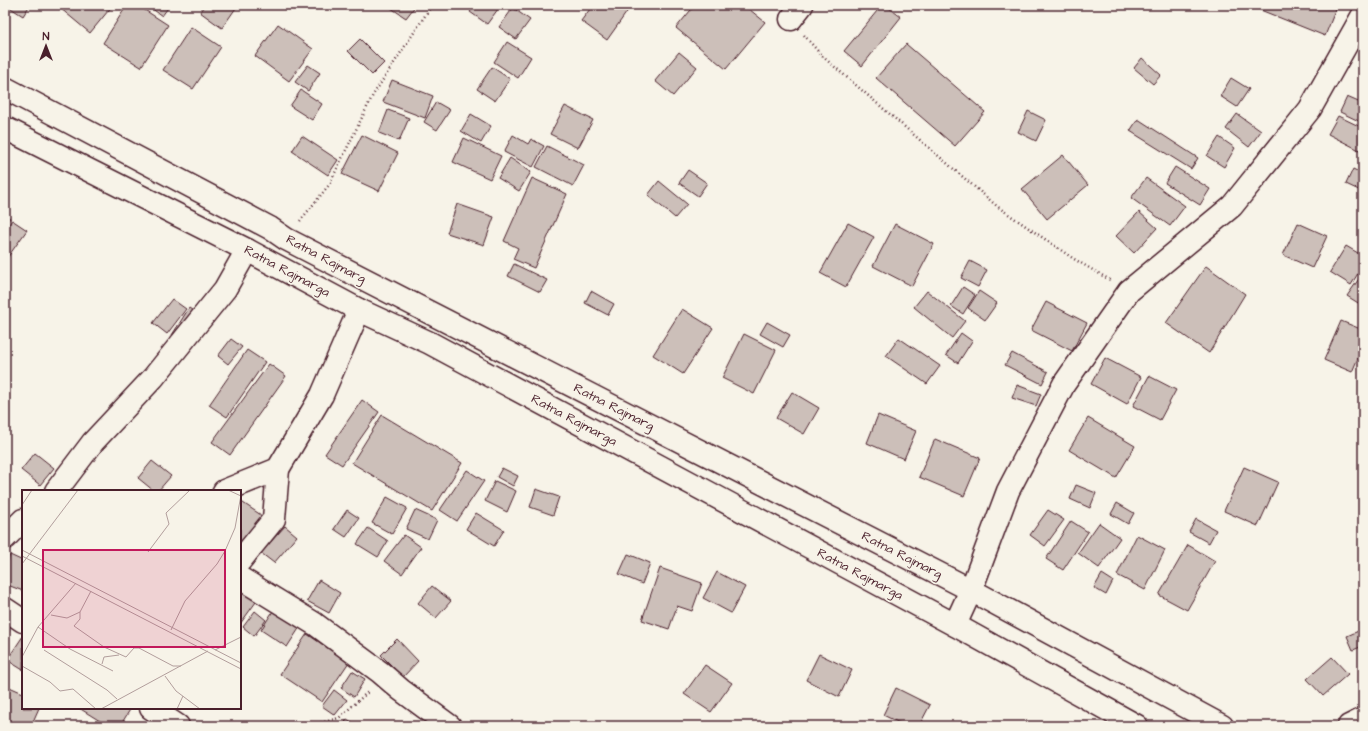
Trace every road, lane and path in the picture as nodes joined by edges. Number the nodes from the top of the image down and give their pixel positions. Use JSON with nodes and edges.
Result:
{"nodes":[{"id":1,"x":432,"y":5,"type":"edge"},
{"id":2,"x":797,"y":12,"type":"edge"},
{"id":3,"x":1363,"y":15,"type":"edge"},
{"id":4,"x":5,"y":88,"type":"edge"},
{"id":5,"x":5,"y":128,"type":"edge"},
{"id":6,"x":286,"y":239,"type":"junction"},
{"id":7,"x":247,"y":250,"type":"junction"},
{"id":8,"x":1129,"y":291,"type":"junction"},
{"id":9,"x":359,"y":310,"type":"junction"},
{"id":10,"x":278,"y":469,"type":"junction"},
{"id":11,"x":59,"y":490,"type":"edge"},
{"id":12,"x":226,"y":490,"type":"edge"},
{"id":13,"x":22,"y":521,"type":"edge"},
{"id":14,"x":5,"y":538,"type":"edge"},
{"id":15,"x":241,"y":560,"type":"edge"},
{"id":16,"x":241,"y":579,"type":"edge"},
{"id":17,"x":972,"y":590,"type":"junction"},
{"id":18,"x":5,"y":609,"type":"edge"},
{"id":19,"x":22,"y":620,"type":"edge"},
{"id":20,"x":955,"y":625,"type":"junction"},
{"id":21,"x":380,"y":672,"type":"junction"},
{"id":22,"x":152,"y":709,"type":"edge"},
{"id":23,"x":1363,"y":719,"type":"edge"},
{"id":24,"x":178,"y":726,"type":"edge"},
{"id":25,"x":309,"y":726,"type":"edge"},
{"id":26,"x":450,"y":726,"type":"edge"},
{"id":27,"x":1137,"y":726,"type":"edge"},
{"id":28,"x":1222,"y":726,"type":"edge"},
{"id":29,"x":1349,"y":726,"type":"edge"}],
"edges":[{"from":1,"to":6,"type":"path"},
{"from":2,"to":8,"type":"path"},
{"from":3,"to":8,"type":"main road"},
{"from":4,"to":6,"type":"main road","name":"Ratna Rajmarg"},
{"from":5,"to":7,"type":"main road","name":"Ratna Rajmarga"},
{"from":6,"to":17,"type":"main road","name":"Ratna Rajmarg"},
{"from":7,"to":9,"type":"main road","name":"Ratna Rajmarga"},
{"from":7,"to":11,"type":"main road"},
{"from":8,"to":17,"type":"main road"},
{"from":9,"to":10,"type":"main road"},
{"from":9,"to":20,"type":"main road","name":"Ratna Rajmarga"},
{"from":10,"to":12,"type":"main road"},
{"from":10,"to":15,"type":"main road"},
{"from":13,"to":14,"type":"main road"},
{"from":16,"to":21,"type":"main road"},
{"from":17,"to":20,"type":"main road"},
{"from":17,"to":28,"type":"main road","name":"Ratna Rajmarg"},
{"from":18,"to":19,"type":"main road"},
{"from":20,"to":27,"type":"main road","name":"Ratna Rajmarga"},
{"from":21,"to":25,"type":"path"},
{"from":21,"to":26,"type":"main road"},
{"from":22,"to":24,"type":"main road"},
{"from":23,"to":29,"type":"main road"}]}
